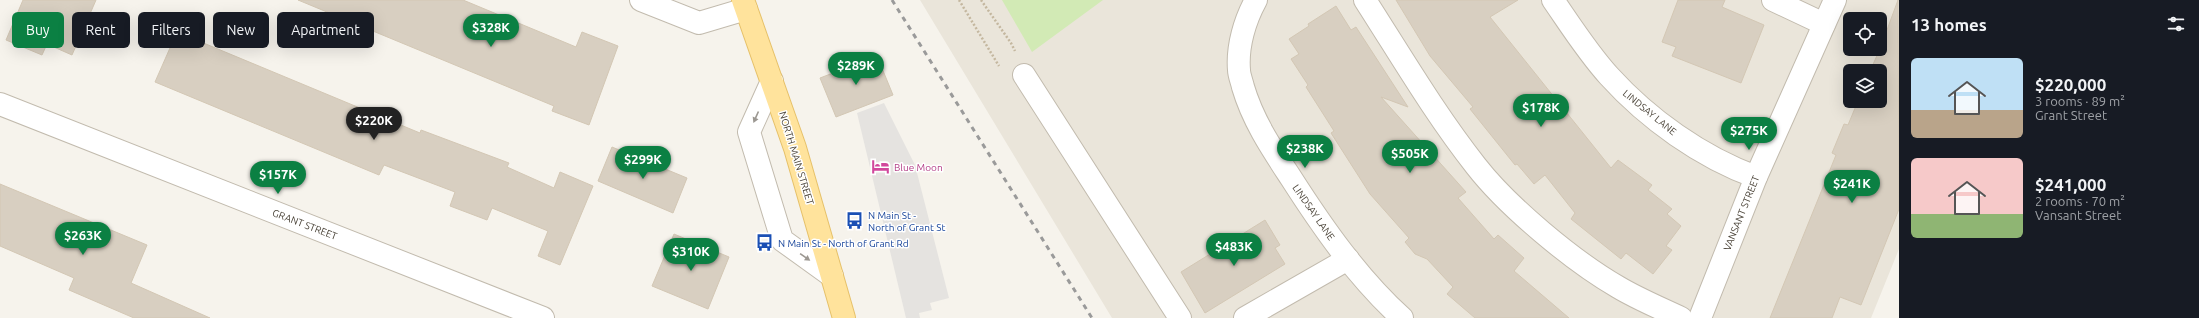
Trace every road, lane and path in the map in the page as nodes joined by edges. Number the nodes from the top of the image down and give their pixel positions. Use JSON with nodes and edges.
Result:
{"nodes":[{"id":1,"x":641,"y":0,"type":"edge"},
{"id":2,"x":981,"y":0,"type":"edge"},
{"id":3,"x":1256,"y":0,"type":"edge"},
{"id":4,"x":1365,"y":0,"type":"edge"},
{"id":5,"x":1553,"y":0,"type":"edge"},
{"id":6,"x":1773,"y":0,"type":"edge"},
{"id":7,"x":1835,"y":0,"type":"edge"},
{"id":8,"x":744,"y":4,"type":"edge"},
{"id":9,"x":1824,"y":24,"type":"junction"},
{"id":10,"x":1024,"y":74,"type":"joint"},
{"id":11,"x":772,"y":81,"type":"junction"},
{"id":12,"x":0,"y":104,"type":"edge"},
{"id":13,"x":1756,"y":177,"type":"junction"},
{"id":14,"x":1348,"y":259,"type":"junction"},
{"id":15,"x":832,"y":276,"type":"junction"},
{"id":16,"x":543,"y":318,"type":"edge"},
{"id":17,"x":844,"y":318,"type":"edge"},
{"id":18,"x":1180,"y":318,"type":"edge"},
{"id":19,"x":1245,"y":318,"type":"edge"},
{"id":20,"x":1402,"y":318,"type":"edge"},
{"id":21,"x":1680,"y":318,"type":"edge"},
{"id":22,"x":1700,"y":318,"type":"edge"}],
"edges":[{"from":1,"to":8,"type":"street"},
{"from":2,"to":10,"type":"path"},
{"from":3,"to":14,"type":"street","name":"LINDSAY LANE"},
{"from":4,"to":21,"type":"street"},
{"from":5,"to":13,"type":"street","name":"LINDSAY LANE"},
{"from":6,"to":9,"type":"street"},
{"from":7,"to":9,"type":"street","name":"VANSANT STREET"},
{"from":8,"to":11,"type":"main road","name":"NORTH MAIN STREET"},
{"from":9,"to":13,"type":"street","name":"VANSANT STREET"},
{"from":10,"to":18,"type":"street"},
{"from":11,"to":15,"type":"main road","name":"NORTH MAIN STREET"},
{"from":11,"to":15,"type":"street","one_way":true},
{"from":12,"to":16,"type":"street","name":"GRANT STREET"},
{"from":13,"to":22,"type":"street","name":"VANSANT STREET"},
{"from":14,"to":19,"type":"street"},
{"from":14,"to":20,"type":"street","name":"LINDSAY LANE"},
{"from":15,"to":17,"type":"main road","name":"NORTH MAIN STREET"}]}
